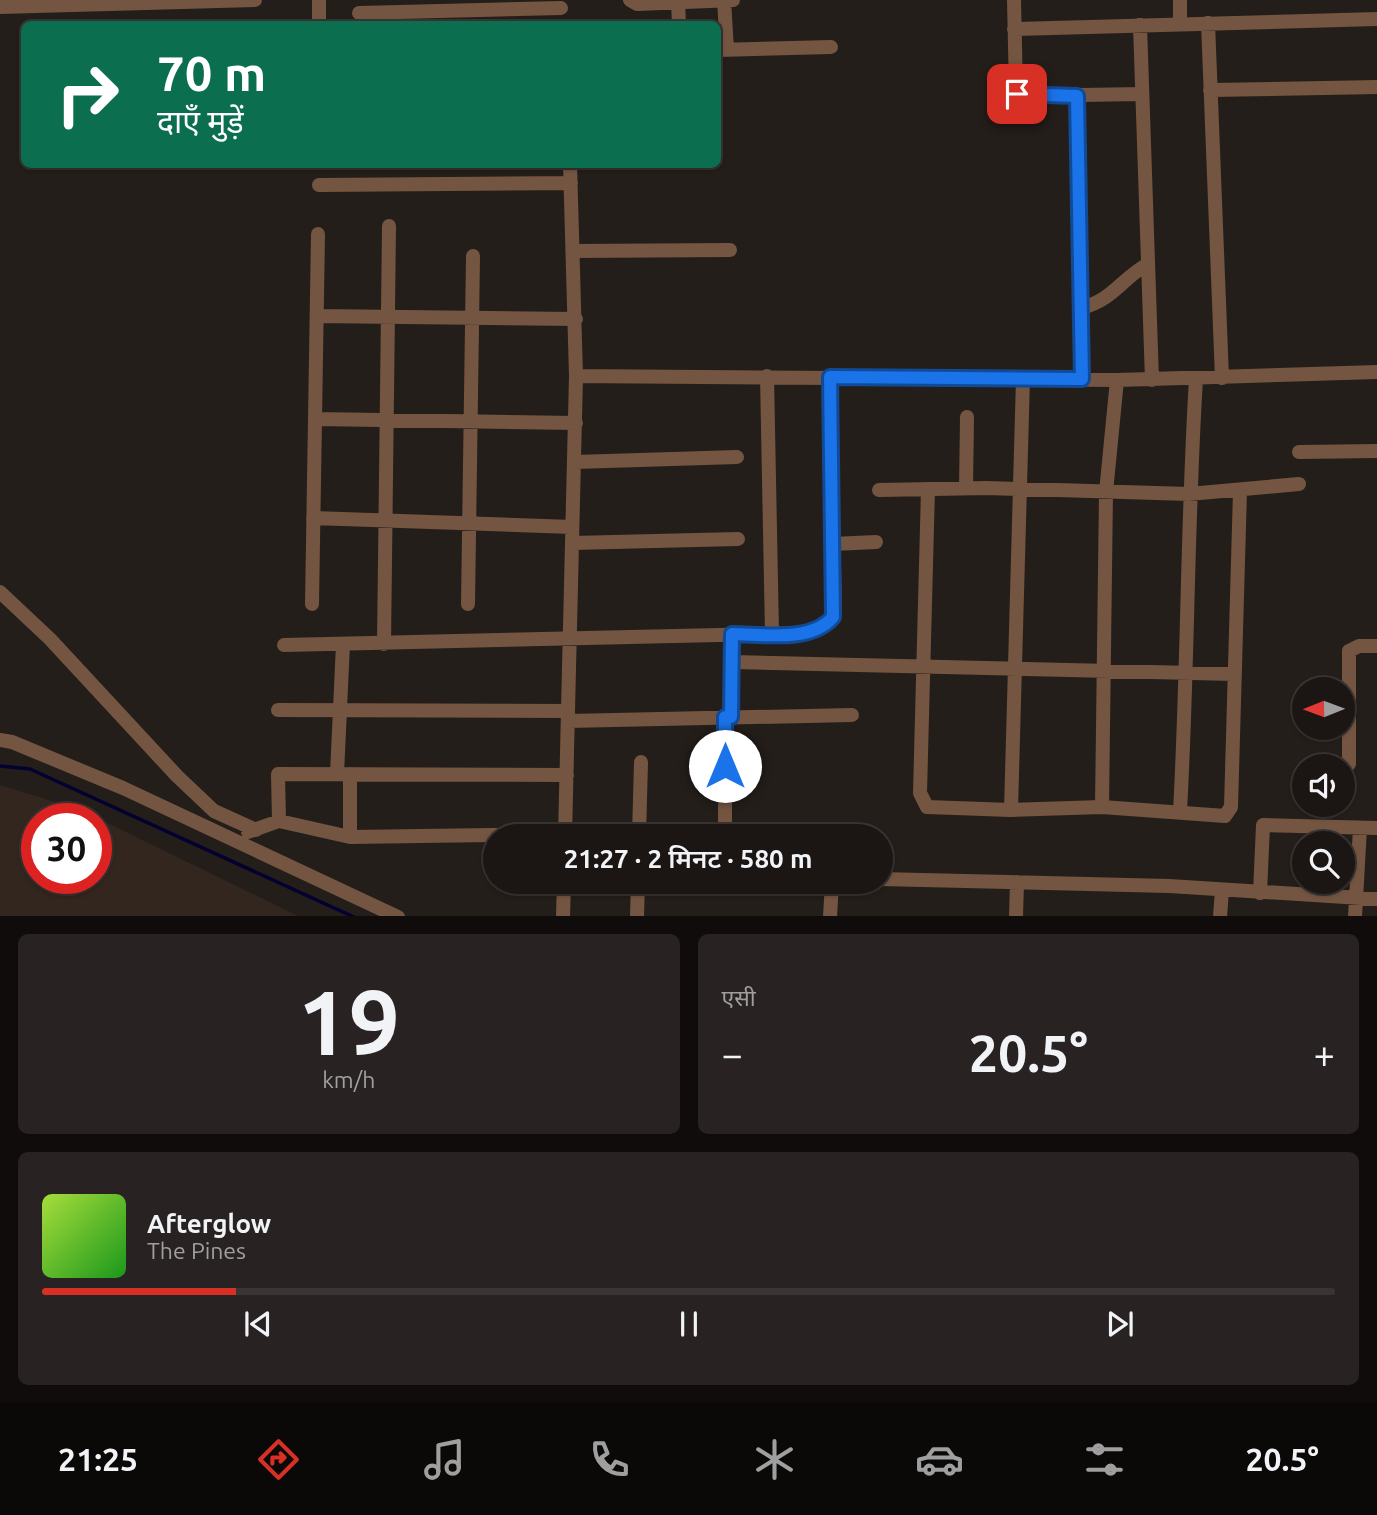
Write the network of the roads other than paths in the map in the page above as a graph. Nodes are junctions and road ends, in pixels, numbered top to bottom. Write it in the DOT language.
graph roads {
  1 [pos="255,0"];
  2 [pos="319,0"];
  3 [pos="630,0"];
  4 [pos="724,0"];
  5 [pos="733,0"];
  6 [pos="1014,0"];
  7 [pos="1180,0"];
  8 [pos="687,1"];
  9 [pos="561,4"];
  10 [pos="0,8"];
  11 [pos="359,13"];
  12 [pos="1377,19"];
  13 [pos="319,21"];
  14 [pos="680,21"];
  15 [pos="1180,22"];
  16 [pos="1208,23"];
  17 [pos="1140,25"];
  18 [pos="1014,29"];
  19 [pos="831,47"];
  20 [pos="722,50"];
  21 [pos="1377,87"];
  22 [pos="1210,90"];
  23 [pos="1142,94"];
  24 [pos="1077,96"];
  25 [pos="570,168"];
  26 [pos="571,183"];
  27 [pos="319,185"];
  28 [pos="389,226"];
  29 [pos="318,234"];
  30 [pos="730,250"];
  31 [pos="574,251"];
  32 [pos="473,256"];
  33 [pos="1148,264"];
  34 [pos="1081,308"];
  35 [pos="317,316"];
  36 [pos="388,317"];
  37 [pos="472,318"];
  38 [pos="576,319"];
  39 [pos="1377,372"];
  40 [pos="576,376"];
  41 [pos="767,376"];
  42 [pos="830,377"];
  43 [pos="1023,378"];
  44 [pos="1222,378"];
  45 [pos="1082,379"];
  46 [pos="1196,379"];
  47 [pos="1116,380"];
  48 [pos="1152,380"];
  49 [pos="967,417"];
  50 [pos="387,418"];
  51 [pos="315,419"];
  52 [pos="471,419"];
  53 [pos="576,423"];
  54 [pos="1377,451"];
  55 [pos="1299,452"];
  56 [pos="737,457"];
  57 [pos="575,462"];
  58 [pos="1298,484"];
  59 [pos="966,488"];
  60 [pos="928,489"];
  61 [pos="879,490"];
  62 [pos="1021,490"];
  63 [pos="1240,491"];
  64 [pos="1106,492"];
  65 [pos="1189,494"];
  66 [pos="313,518"];
  67 [pos="385,522"];
  68 [pos="470,525"];
  69 [pos="572,527"];
  70 [pos="738,540"];
  71 [pos="572,542"];
  72 [pos="876,542"];
  73 [pos="833,544"];
  74 [pos="0,592"];
  75 [pos="312,604"];
  76 [pos="468,604"];
  77 [pos="732,634"];
  78 [pos="772,634"];
  79 [pos="570,639"];
  80 [pos="343,644"];
  81 [pos="384,644"];
  82 [pos="285,645"];
  83 [pos="1377,646"];
  84 [pos="733,662"];
  85 [pos="925,666"];
  86 [pos="1014,666"];
  87 [pos="1105,669"];
  88 [pos="1188,671"];
  89 [pos="1234,674"];
  90 [pos="278,710"];
  91 [pos="340,710"];
  92 [pos="852,715"];
  93 [pos="568,716"];
  94 [pos="728,717"];
  95 [pos="0,740"];
  96 [pos="1349,754"];
  97 [pos="641,762"];
  98 [pos="343,774"];
  99 [pos="567,775"];
  100 [pos="1102,807"];
  101 [pos="1011,810"];
  102 [pos="1180,811"];
  103 [pos="279,821"];
  104 [pos="565,824"];
  105 [pos="639,824"];
  106 [pos="724,824"];
  107 [pos="1360,828"];
  108 [pos="1377,828"];
  109 [pos="256,830"];
  110 [pos="483,836"];
  111 [pos="232,838"];
  112 [pos="350,838"];
  113 [pos="893,879"];
  114 [pos="1017,882"];
  115 [pos="1222,890"];
  116 [pos="1260,893"];
  117 [pos="564,894"];
  118 [pos="638,894"];
  119 [pos="831,894"];
  120 [pos="1355,898"];
  121 [pos="1377,899"];
  122 [pos="398,916"];
  123 [pos="563,916"];
  124 [pos="637,916"];
  125 [pos="830,916"];
  126 [pos="1016,916"];
  127 [pos="1220,916"];
  128 [pos="1355,916"];
  1 -- 10 [label="street"];
  2 -- 13 [label="street"];
  3 -- 8 [label="street"];
  4 -- 5 [label="street"];
  4 -- 8 [label="street"];
  4 -- 20 [label="street"];
  6 -- 18 [label="street"];
  7 -- 15 [label="street"];
  8 -- 14 [label="street"];
  9 -- 11 [label="street"];
  12 -- 16 [label="street"];
  15 -- 16 [label="street"];
  15 -- 17 [label="street"];
  16 -- 22 [label="street"];
  17 -- 18 [label="street"];
  17 -- 23 [label="street"];
  18 -- 24 [label="street"];
  19 -- 20 [label="street"];
  21 -- 22 [label="street"];
  22 -- 44 [label="street"];
  23 -- 24 [label="street"];
  23 -- 33 [label="street"];
  24 -- 34 [label="street"];
  25 -- 26 [label="street"];
  26 -- 27 [label="street"];
  26 -- 31 [label="street"];
  28 -- 36 [label="street"];
  29 -- 35 [label="street"];
  30 -- 31 [label="street"];
  31 -- 38 [label="street"];
  32 -- 37 [label="street"];
  33 -- 34 [label="street"];
  33 -- 48 [label="street"];
  34 -- 45 [label="street"];
  35 -- 36 [label="street"];
  35 -- 51 [label="street"];
  36 -- 37 [label="street"];
  36 -- 50 [label="street"];
  37 -- 38 [label="street"];
  37 -- 52 [label="street"];
  38 -- 40 [label="street"];
  39 -- 44 [label="street"];
  40 -- 41 [label="street"];
  40 -- 53 [label="street"];
  41 -- 42 [label="street"];
  41 -- 78 [label="street"];
  42 -- 43 [label="street"];
  42 -- 73 [label="street"];
  43 -- 45 [label="street"];
  43 -- 62 [label="street"];
  44 -- 46 [label="street"];
  45 -- 47 [label="street"];
  46 -- 48 [label="street"];
  46 -- 65 [label="street"];
  47 -- 48 [label="street"];
  47 -- 64 [label="street"];
  49 -- 59 [label="street"];
  50 -- 51 [label="street"];
  50 -- 52 [label="street"];
  50 -- 67 [label="street"];
  51 -- 66 [label="street"];
  52 -- 53 [label="street"];
  52 -- 68 [label="street"];
  53 -- 57 [label="street"];
  54 -- 55 [label="street"];
  56 -- 57 [label="street"];
  57 -- 69 [label="street"];
  58 -- 63 [label="street"];
  59 -- 60 [label="street"];
  59 -- 62 [label="street"];
  60 -- 61 [label="street"];
  60 -- 85 [label="street"];
  62 -- 64 [label="street"];
  62 -- 86 [label="street"];
  63 -- 65 [label="street"];
  63 -- 89 [label="street"];
  64 -- 65 [label="street"];
  64 -- 87 [label="street"];
  65 -- 88 [label="street"];
  66 -- 67 [label="street"];
  66 -- 75 [label="street"];
  67 -- 68 [label="street"];
  67 -- 81 [label="street"];
  68 -- 69 [label="street"];
  68 -- 76 [label="street"];
  69 -- 71 [label="street"];
  70 -- 71 [label="street"];
  71 -- 79 [label="street"];
  72 -- 73 [label="street"];
  73 -- 78 [label="street"];
  74 -- 109 [label="street"];
  77 -- 78 [label="street"];
  77 -- 79 [label="street"];
  77 -- 84 [label="street"];
  79 -- 81 [label="street"];
  79 -- 93 [label="street"];
  80 -- 81 [label="street"];
  80 -- 82 [label="street"];
  80 -- 91 [label="street"];
  83 -- 96 [label="street"];
  84 -- 85 [label="street"];
  84 -- 94 [label="street"];
  85 -- 86 [label="street"];
  85 -- 101 [label="street"];
  86 -- 87 [label="street"];
  86 -- 101 [label="street"];
  87 -- 88 [label="street"];
  87 -- 100 [label="street"];
  88 -- 89 [label="street"];
  88 -- 102 [label="street"];
  89 -- 102 [label="street"];
  90 -- 91 [label="street"];
  91 -- 93 [label="street"];
  91 -- 98 [label="street"];
  92 -- 94 [label="street"];
  93 -- 94 [label="street"];
  93 -- 99 [label="street"];
  94 -- 106 [label="street"];
  95 -- 111 [label="street"];
  97 -- 105 [label="street"];
  98 -- 99 [label="street"];
  98 -- 103 [label="street"];
  98 -- 112 [label="street"];
  99 -- 104 [label="street"];
  100 -- 101 [label="street"];
  100 -- 102 [label="street"];
  103 -- 109 [label="street"];
  103 -- 112 [label="street"];
  107 -- 108 [label="street"];
  107 -- 116 [label="street"];
  107 -- 120 [label="street"];
  109 -- 111 [label="street"];
  110 -- 112 [label="street"];
  111 -- 122 [label="street"];
  113 -- 114 [label="street"];
  114 -- 115 [label="street"];
  114 -- 126 [label="street"];
  115 -- 116 [label="street"];
  115 -- 127 [label="street"];
  116 -- 120 [label="street"];
  117 -- 123 [label="street"];
  118 -- 124 [label="street"];
  119 -- 125 [label="street"];
  120 -- 121 [label="street"];
  120 -- 128 [label="street"];
}
